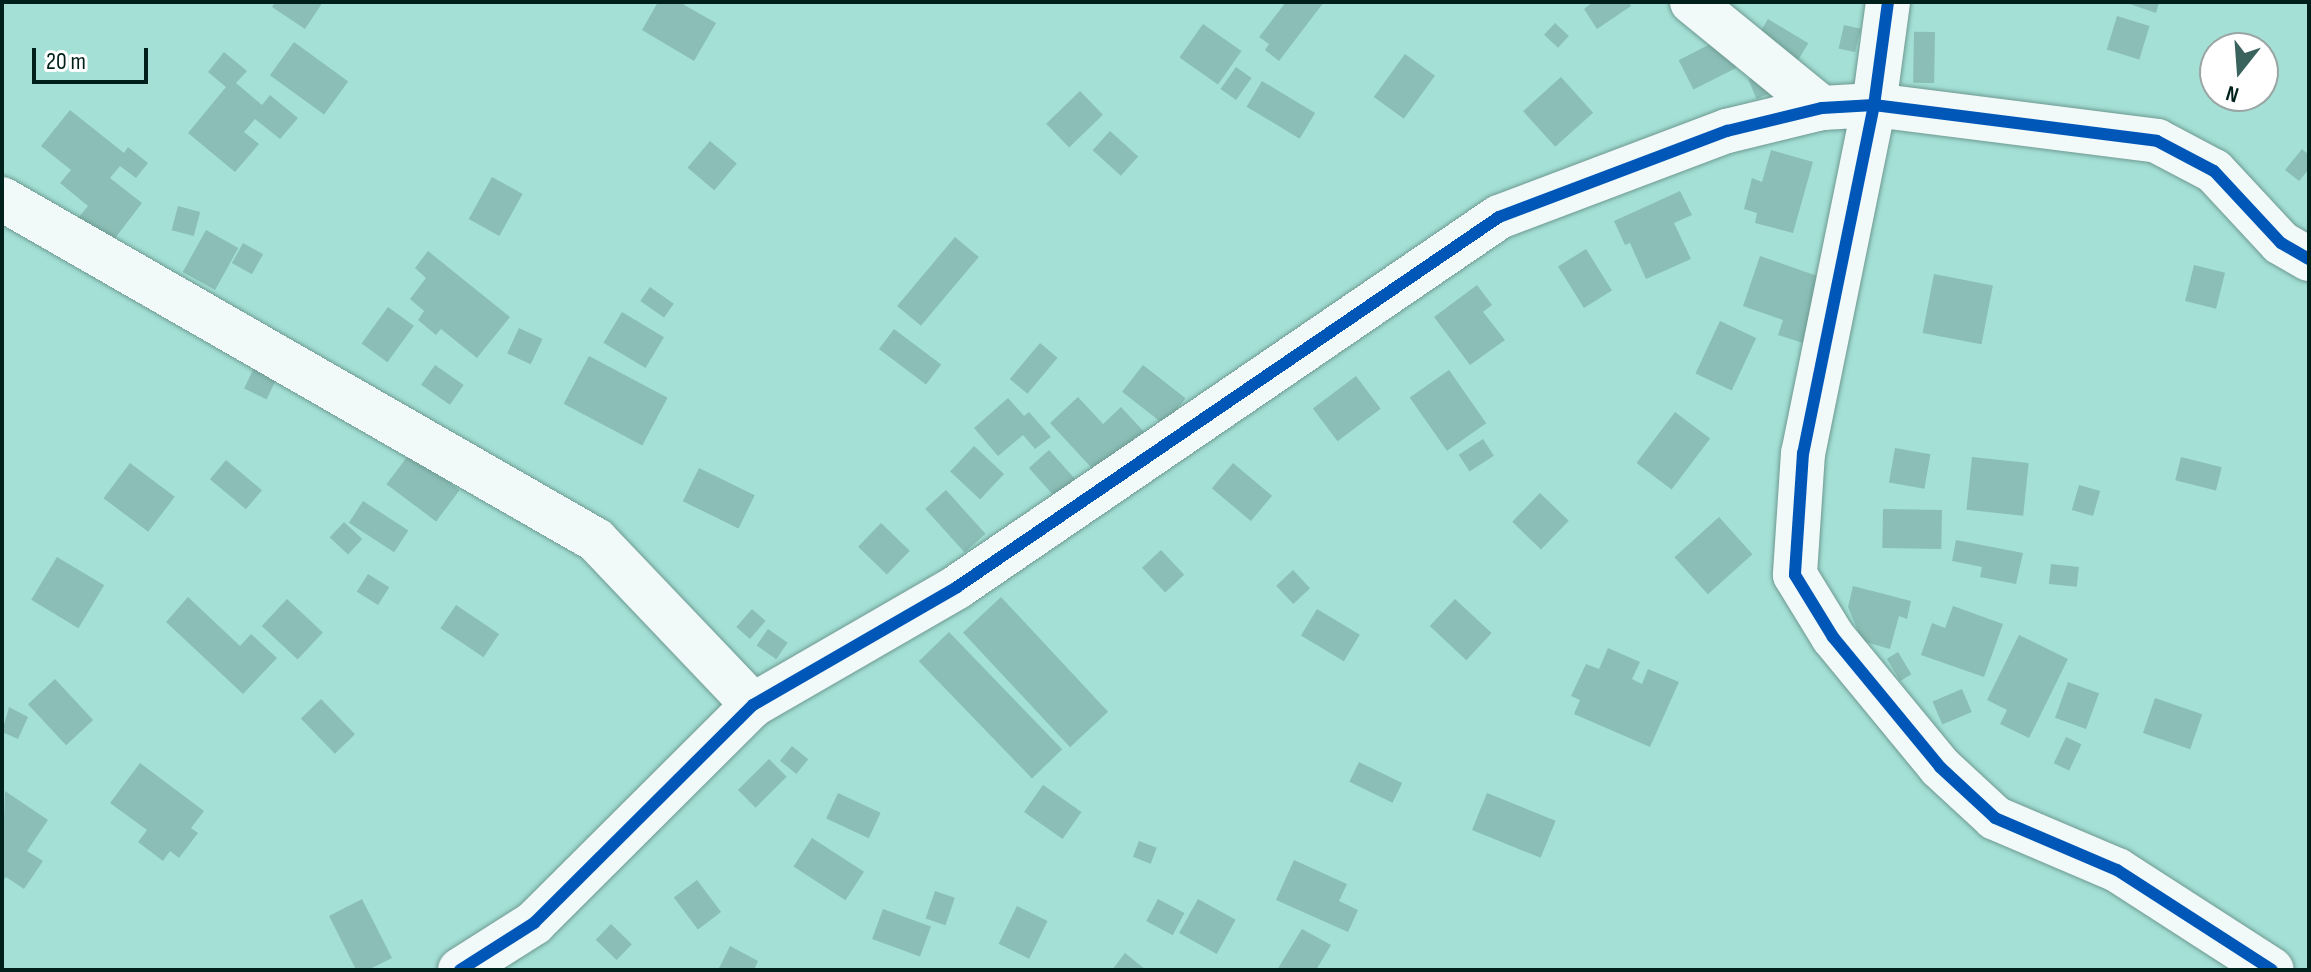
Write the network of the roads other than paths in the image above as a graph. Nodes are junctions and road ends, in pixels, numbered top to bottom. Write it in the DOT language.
graph roads {
  1 [pos="1692,2"];
  2 [pos="1888,2"];
  3 [pos="1874,105"];
  4 [pos="1822,108"];
  5 [pos="2,199"];
  6 [pos="2309,259"];
  7 [pos="753,705"];
  8 [pos="460,970"];
  9 [pos="2272,970"];
  1 -- 4 [label="street"];
  2 -- 3 [label="street"];
  3 -- 4 [label="street"];
  3 -- 6 [label="street"];
  3 -- 9 [label="street"];
  4 -- 7 [label="street"];
  5 -- 7 [label="street"];
  7 -- 8 [label="street"];
}
